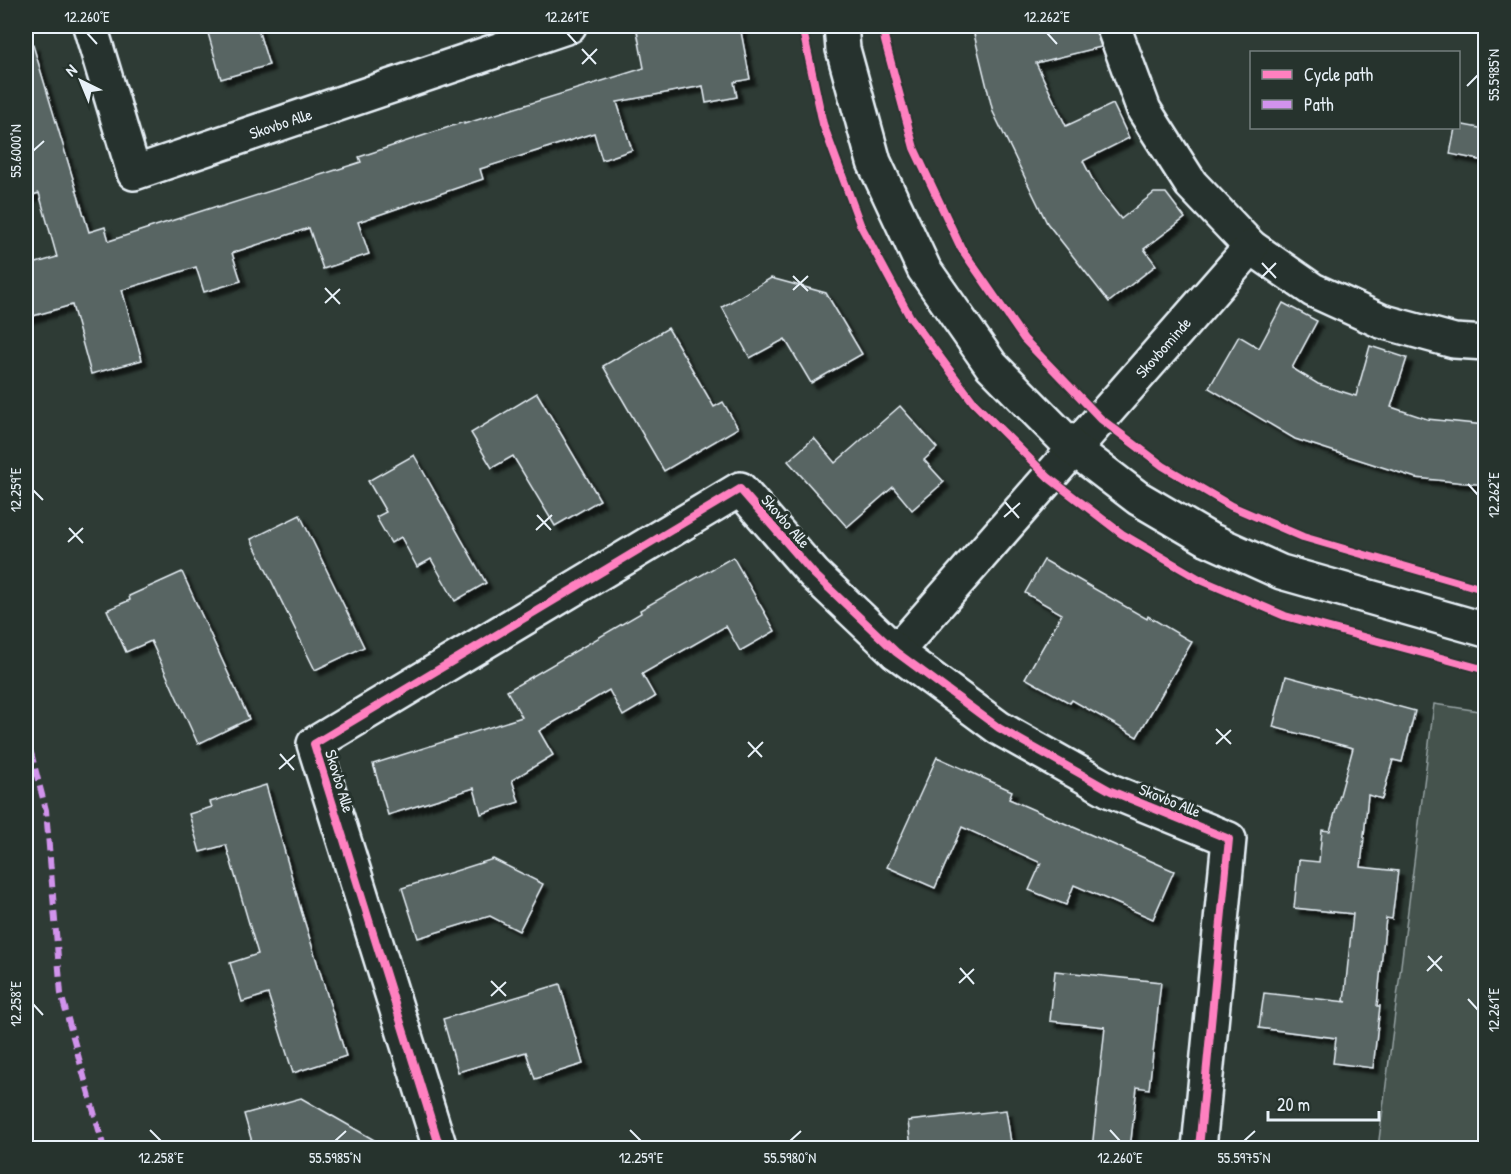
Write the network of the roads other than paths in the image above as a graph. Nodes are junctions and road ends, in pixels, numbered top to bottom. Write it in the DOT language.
graph roads {
  1 [pos="90,26"];
  2 [pos="569,26"];
  3 [pos="841,26"];
  4 [pos="1113,26"];
  5 [pos="1251,247"];
  6 [pos="1485,343"];
  7 [pos="1074,449"];
  8 [pos="1485,630"];
  9 [pos="896,652"];
  10 [pos="440,1149"];
  11 [pos="1199,1149"];
  1 -- 2 [label="street, Skovbo Alle"];
  3 -- 7 [label="street"];
  4 -- 5 [label="street"];
  5 -- 6 [label="street"];
  5 -- 7 [label="street, Skovbominde"];
  7 -- 8 [label="street"];
  7 -- 9 [label="street"];
  9 -- 10 [label="street, Skovbo Alle"];
  9 -- 11 [label="street, Skovbo Alle"];
}
